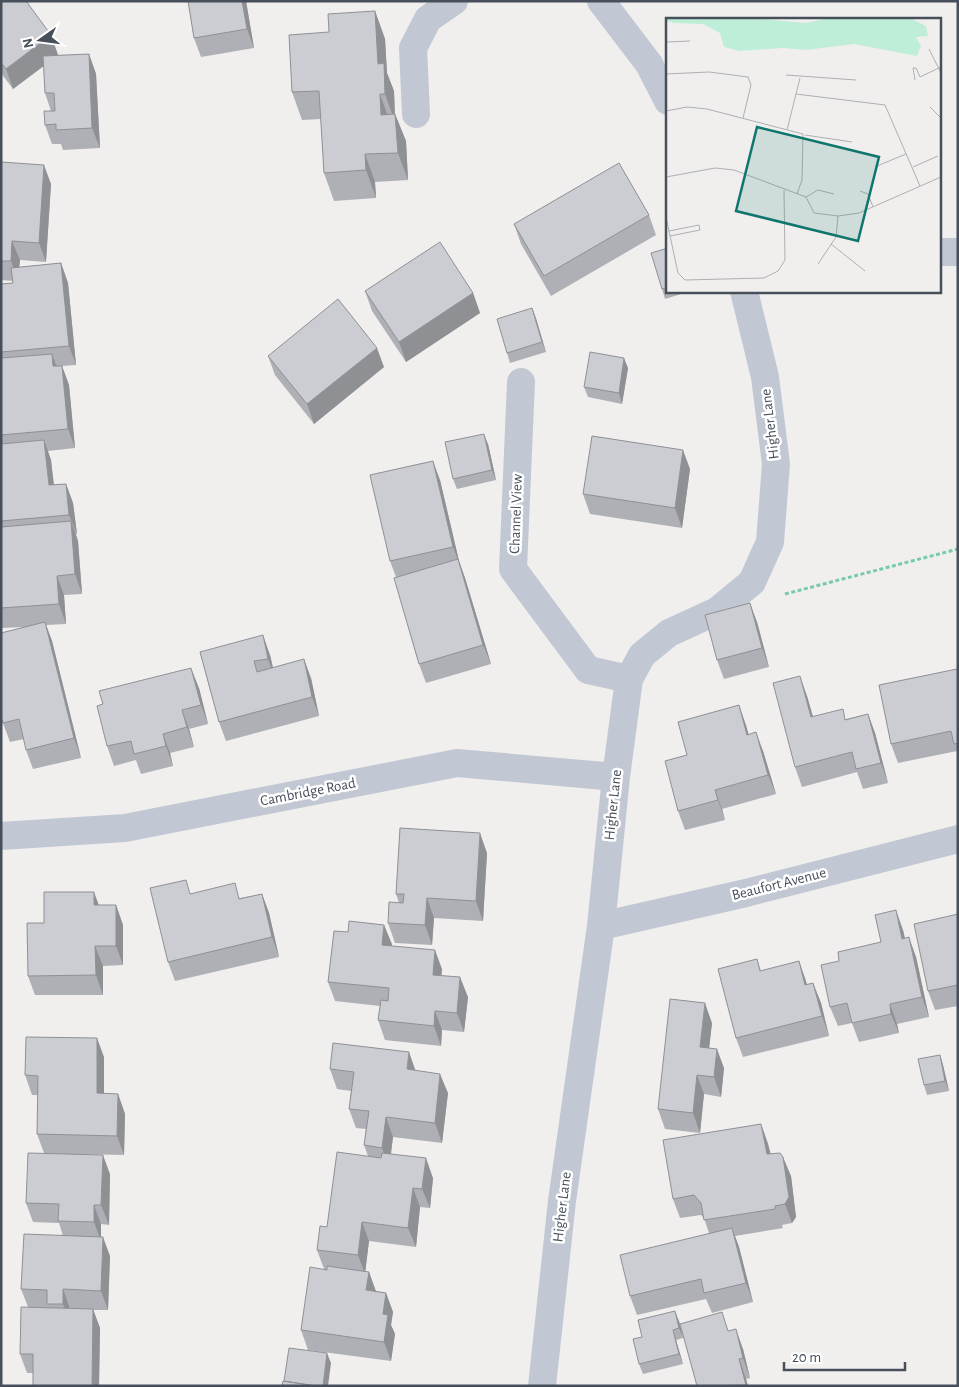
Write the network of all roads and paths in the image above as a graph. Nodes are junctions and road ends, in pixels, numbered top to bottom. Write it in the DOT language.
graph roads {
  1 [pos="454,1"];
  2 [pos="601,1"];
  3 [pos="666,97"];
  4 [pos="416,114"];
  5 [pos="942,252"];
  6 [pos="958,252"];
  7 [pos="744,292"];
  8 [pos="521,382"];
  9 [pos="958,549"];
  10 [pos="784,594"];
  11 [pos="629,679"];
  12 [pos="616,777"];
  13 [pos="1,836"];
  14 [pos="958,839"];
  15 [pos="601,926"];
  16 [pos="542,1386"];
  1 -- 4 [label="street"];
  2 -- 3 [label="street"];
  5 -- 6 [label="street"];
  7 -- 11 [label="street, Higher Lane"];
  8 -- 11 [label="street, Channel View"];
  9 -- 10 [label="path"];
  11 -- 12 [label="street, Higher Lane"];
  12 -- 13 [label="street, Cambridge Road"];
  12 -- 15 [label="street, Higher Lane"];
  14 -- 15 [label="street, Beaufort Avenue"];
  15 -- 16 [label="street, Higher Lane"];
}
